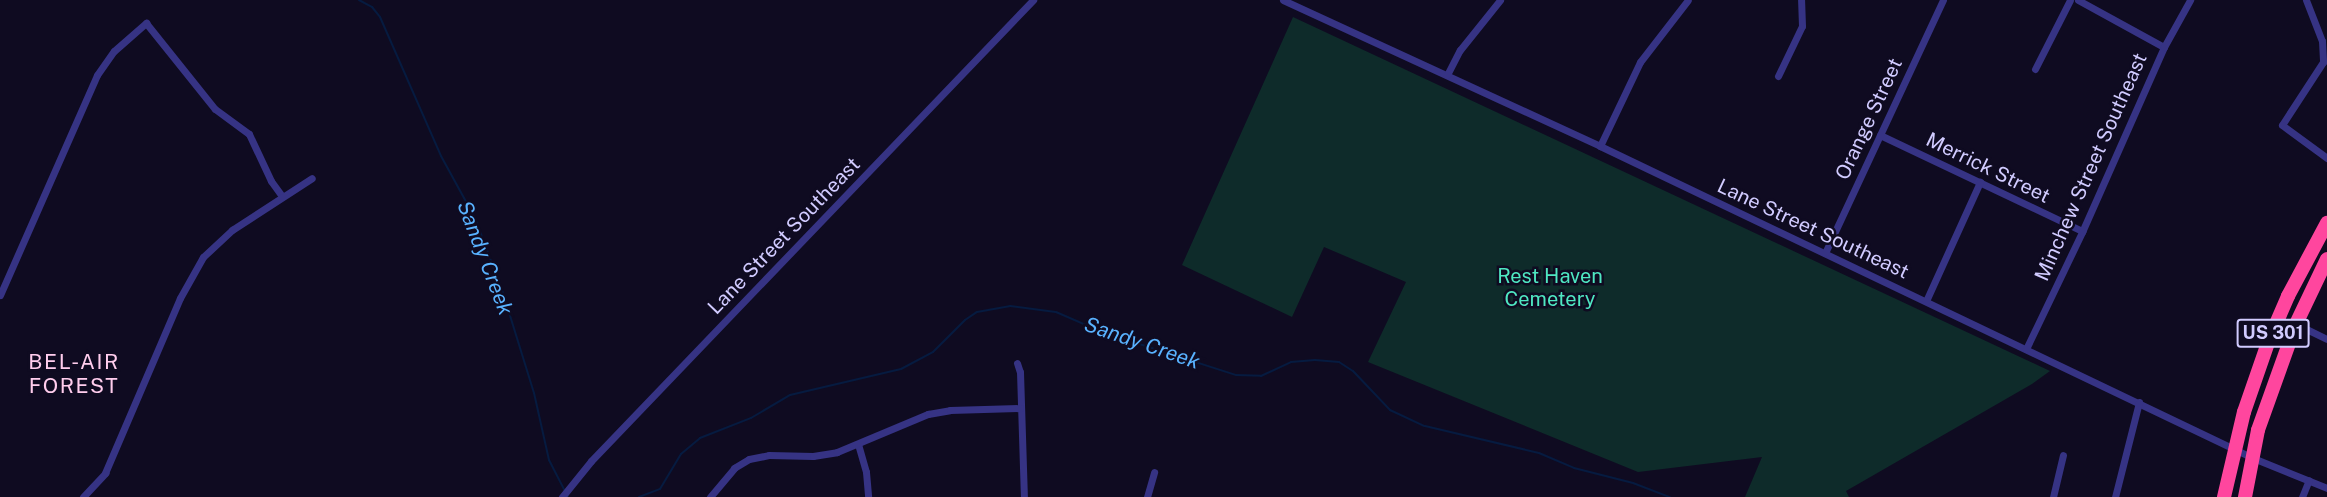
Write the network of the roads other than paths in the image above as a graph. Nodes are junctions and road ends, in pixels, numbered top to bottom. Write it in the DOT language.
graph roads {
  1 [pos="1033,0"];
  2 [pos="1283,0"];
  3 [pos="1500,0"];
  4 [pos="1688,0"];
  5 [pos="1801,0"];
  6 [pos="1943,0"];
  7 [pos="2070,0"];
  8 [pos="2079,0"];
  9 [pos="2190,0"];
  10 [pos="2306,0"];
  11 [pos="2164,47"];
  12 [pos="2035,69"];
  13 [pos="1447,75"];
  14 [pos="1778,76"];
  15 [pos="1881,135"];
  16 [pos="1600,146"];
  17 [pos="2327,158"];
  18 [pos="312,178"];
  19 [pos="1980,182"];
  20 [pos="282,196"];
  21 [pos="2327,223"];
  22 [pos="2082,231"];
  23 [pos="1825,253"];
  24 [pos="2327,259"];
  25 [pos="0,295"];
  26 [pos="1926,301"];
  27 [pos="2296,324"];
  28 [pos="2327,339"];
  29 [pos="2026,349"];
  30 [pos="1017,363"];
  31 [pos="2139,402"];
  32 [pos="1020,408"];
  33 [pos="858,444"];
  34 [pos="2235,449"];
  35 [pos="2063,455"];
  36 [pos="2253,458"];
  37 [pos="1154,472"];
  38 [pos="2309,480"];
  39 [pos="2327,488"];
  40 [pos="83,497"];
  41 [pos="562,497"];
  42 [pos="710,497"];
  43 [pos="868,497"];
  44 [pos="1024,497"];
  45 [pos="1147,497"];
  46 [pos="2053,497"];
  47 [pos="2115,497"];
  48 [pos="2224,497"];
  49 [pos="2245,497"];
  50 [pos="2302,497"];
  1 -- 41 [label="street, Lane Street Southeast"];
  2 -- 13 [label="street, Lane Street Southeast"];
  3 -- 13 [label="street"];
  4 -- 16 [label="street"];
  5 -- 14 [label="street"];
  6 -- 15 [label="street, Orange Street"];
  7 -- 12 [label="street"];
  8 -- 11 [label="street"];
  9 -- 11 [label="street, Minchew Street Southeast"];
  10 -- 17 [label="street"];
  11 -- 22 [label="street, Minchew Street Southeast"];
  13 -- 16 [label="street, Lane Street Southeast"];
  15 -- 19 [label="street, Merrick Street"];
  15 -- 23 [label="street, Orange Street"];
  16 -- 23 [label="street, Lane Street Southeast"];
  18 -- 20 [label="street"];
  19 -- 22 [label="street, Merrick Street"];
  19 -- 26 [label="street"];
  20 -- 25 [label="street"];
  20 -- 40 [label="street"];
  21 -- 34 [label="highway, US 301"];
  22 -- 29 [label="street, Minchew Street Southeast"];
  23 -- 26 [label="street, Lane Street Southeast"];
  24 -- 27 [label="highway, US 301"];
  26 -- 29 [label="street, Lane Street Southeast"];
  27 -- 28 [label="street"];
  27 -- 36 [label="highway, US 301"];
  29 -- 31 [label="street, Lane Street Southeast"];
  30 -- 32 [label="street"];
  31 -- 34 [label="street, Lane Street Southeast"];
  31 -- 47 [label="street"];
  32 -- 33 [label="street"];
  32 -- 44 [label="street"];
  33 -- 42 [label="street"];
  33 -- 43 [label="street"];
  34 -- 36 [label="street, Lane Street Southeast"];
  34 -- 48 [label="highway, US 301"];
  35 -- 46 [label="street"];
  36 -- 38 [label="street, Lane Street Southeast"];
  36 -- 49 [label="highway, US 301"];
  37 -- 45 [label="street"];
  38 -- 39 [label="street, Lane Street Southeast"];
  38 -- 50 [label="street"];
}
